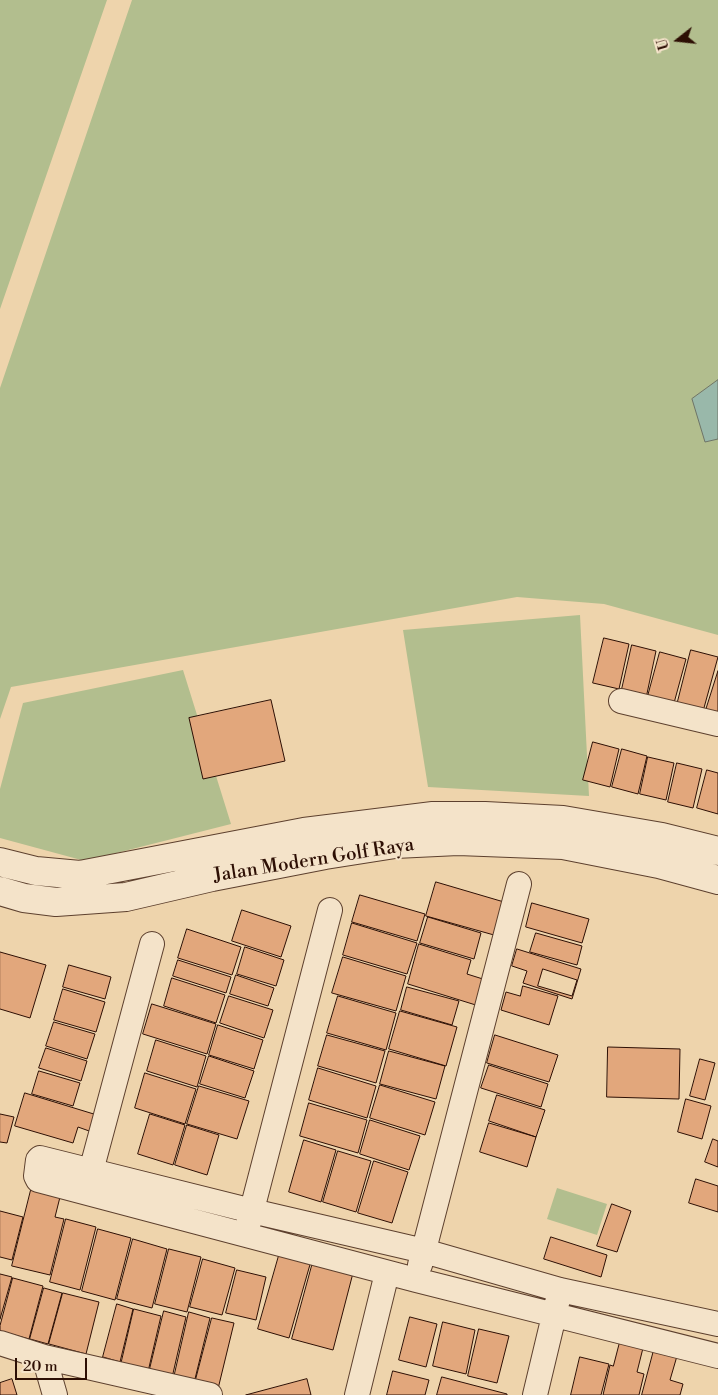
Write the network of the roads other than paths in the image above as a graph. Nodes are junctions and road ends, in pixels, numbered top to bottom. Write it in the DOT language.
graph roads {
  1 [pos="621,701"];
  2 [pos="718,724"];
  3 [pos="718,851"];
  4 [pos="0,862"];
  5 [pos="718,880"];
  6 [pos="519,884"];
  7 [pos="0,891"];
  8 [pos="330,910"];
  9 [pos="152,944"];
  10 [pos="91,1171"];
  11 [pos="252,1212"];
  12 [pos="246,1235"];
  13 [pos="424,1251"];
  14 [pos="387,1273"];
  15 [pos="416,1280"];
  16 [pos="560,1290"];
  17 [pos="554,1315"];
  18 [pos="718,1324"];
  19 [pos="0,1343"];
  20 [pos="44,1356"];
  21 [pos="718,1356"];
  22 [pos="55,1395"];
  23 [pos="210,1395"];
  24 [pos="357,1395"];
  25 [pos="535,1395"];
  1 -- 2 [label="street"];
  3 -- 4 [label="street, Jalan Modern Golf Raya"];
  5 -- 7 [label="street, Jalan Modern Golf Raya"];
  6 -- 13 [label="street"];
  8 -- 11 [label="street"];
  9 -- 10 [label="street"];
  10 -- 11 [label="street"];
  10 -- 12 [label="street"];
  11 -- 12 [label="street"];
  11 -- 13 [label="street"];
  12 -- 14 [label="street"];
  13 -- 15 [label="street"];
  13 -- 16 [label="street"];
  14 -- 15 [label="street"];
  14 -- 24 [label="street"];
  15 -- 17 [label="street"];
  16 -- 17 [label="street"];
  16 -- 18 [label="street"];
  17 -- 21 [label="street"];
  17 -- 25 [label="street"];
  19 -- 20 [label="street"];
  20 -- 22 [label="street"];
  20 -- 23 [label="street"];
}
